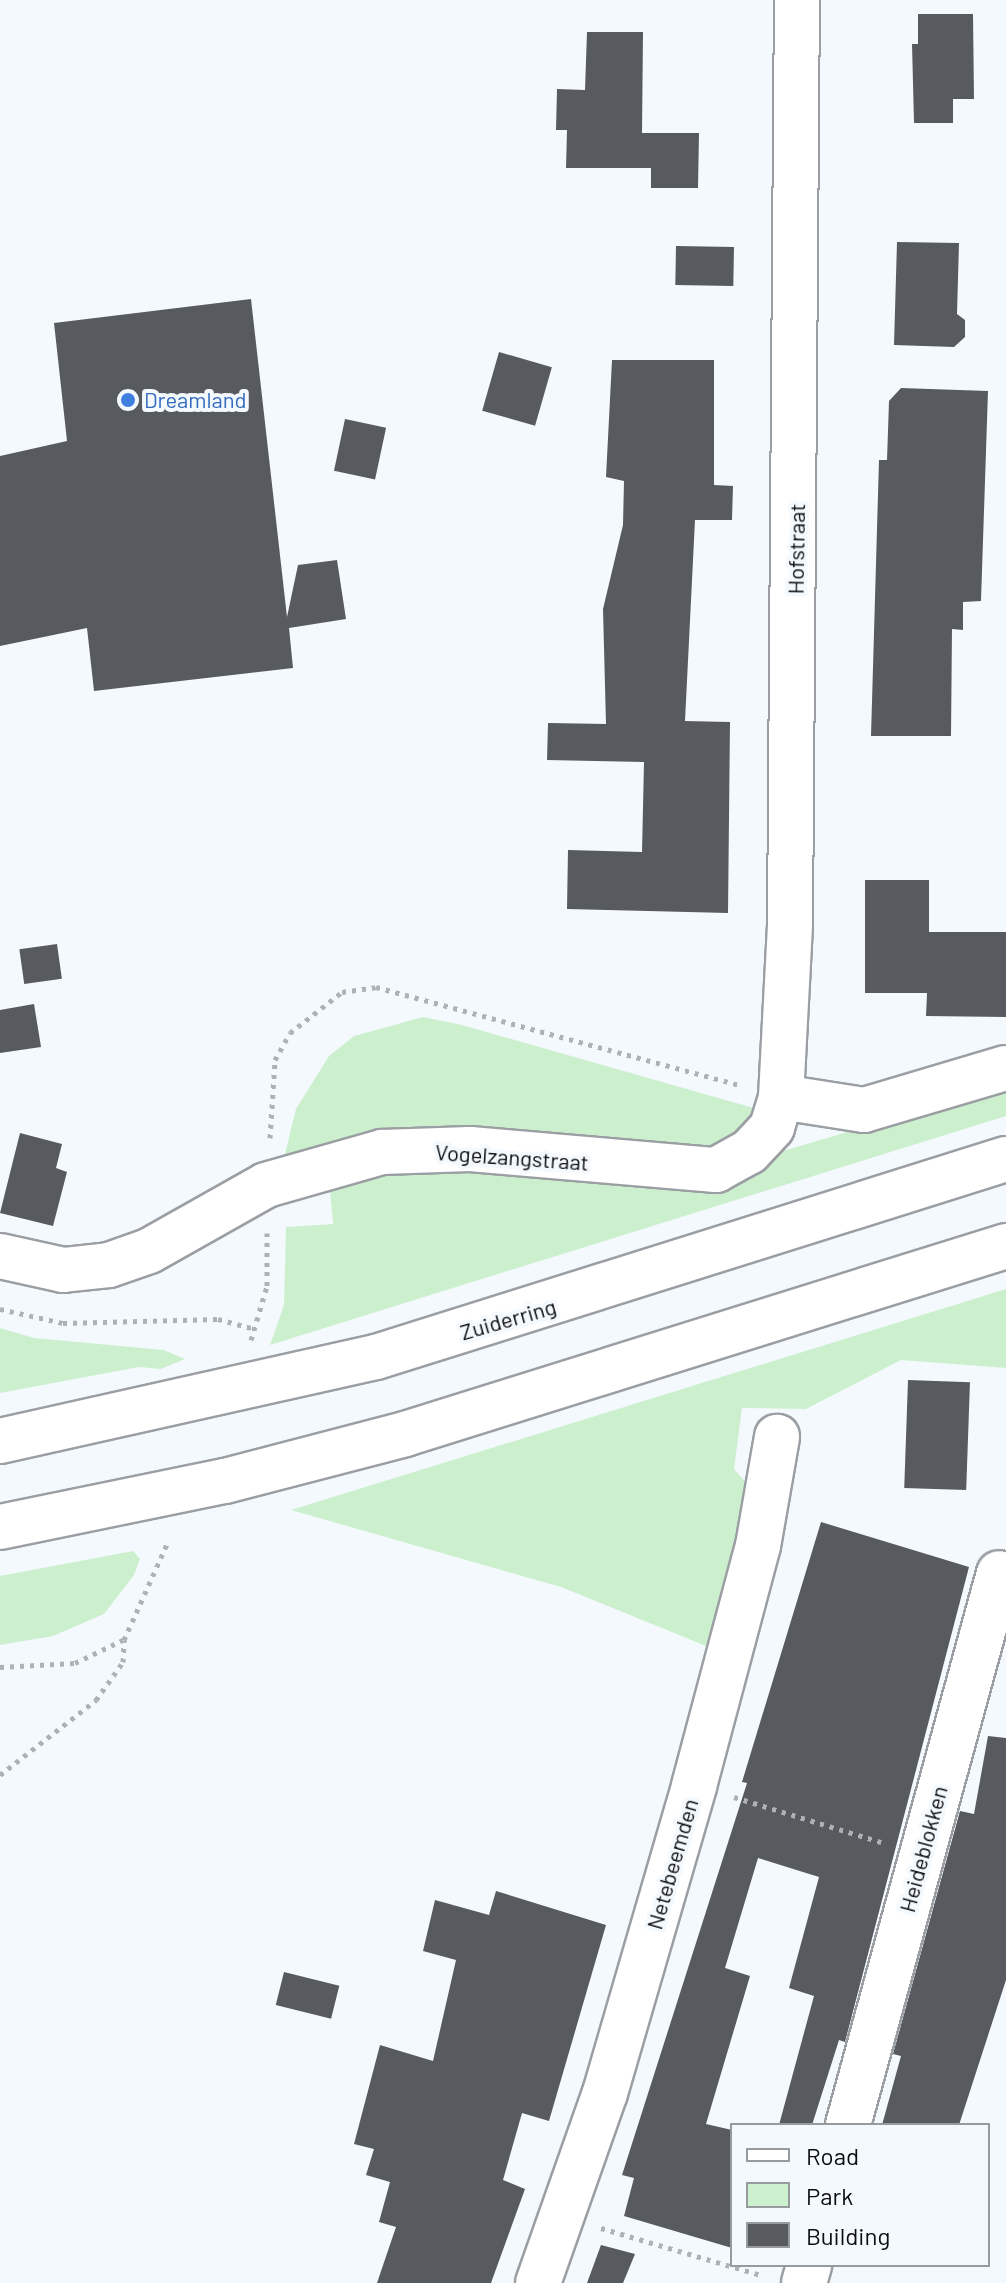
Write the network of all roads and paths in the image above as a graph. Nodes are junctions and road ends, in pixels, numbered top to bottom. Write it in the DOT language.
graph roads {
  1 [pos="797,0"];
  2 [pos="1006,1068"];
  3 [pos="781,1097"];
  4 [pos="270,1155"];
  5 [pos="1006,1159"];
  6 [pos="267,1227"];
  7 [pos="1006,1246"];
  8 [pos="0,1256"];
  9 [pos="0,1309"];
  10 [pos="255,1329"];
  11 [pos="251,1341"];
  12 [pos="777,1437"];
  13 [pos="0,1441"];
  14 [pos="0,1527"];
  15 [pos="167,1544"];
  16 [pos="999,1573"];
  17 [pos="124,1640"];
  18 [pos="0,1667"];
  19 [pos="0,1775"];
  20 [pos="694,1786"];
  21 [pos="922,1855"];
  22 [pos="849,2123"];
  23 [pos="562,2216"];
  24 [pos="730,2259"];
  25 [pos="760,2267"];
  26 [pos="795,2276"];
  27 [pos="538,2283"];
  1 -- 3 [label="main road, Hofstraat"];
  2 -- 3 [label="main road"];
  3 -- 4 [label="path"];
  3 -- 8 [label="main road, Vogelzangstraat"];
  5 -- 13 [label="main road, Zuiderring"];
  6 -- 10 [label="path"];
  7 -- 14 [label="main road"];
  9 -- 10 [label="path"];
  10 -- 11 [label="path"];
  12 -- 20 [label="main road, Netebeemden"];
  15 -- 17 [label="path"];
  16 -- 21 [label="main road, Heideblokken"];
  17 -- 18 [label="path"];
  17 -- 19 [label="path"];
  20 -- 21 [label="path"];
  20 -- 23 [label="main road, Netebeemden"];
  21 -- 22 [label="main road, Heideblokken"];
  23 -- 24 [label="path"];
  23 -- 27 [label="main road, Netebeemden"];
  25 -- 26 [label="path"];
}
